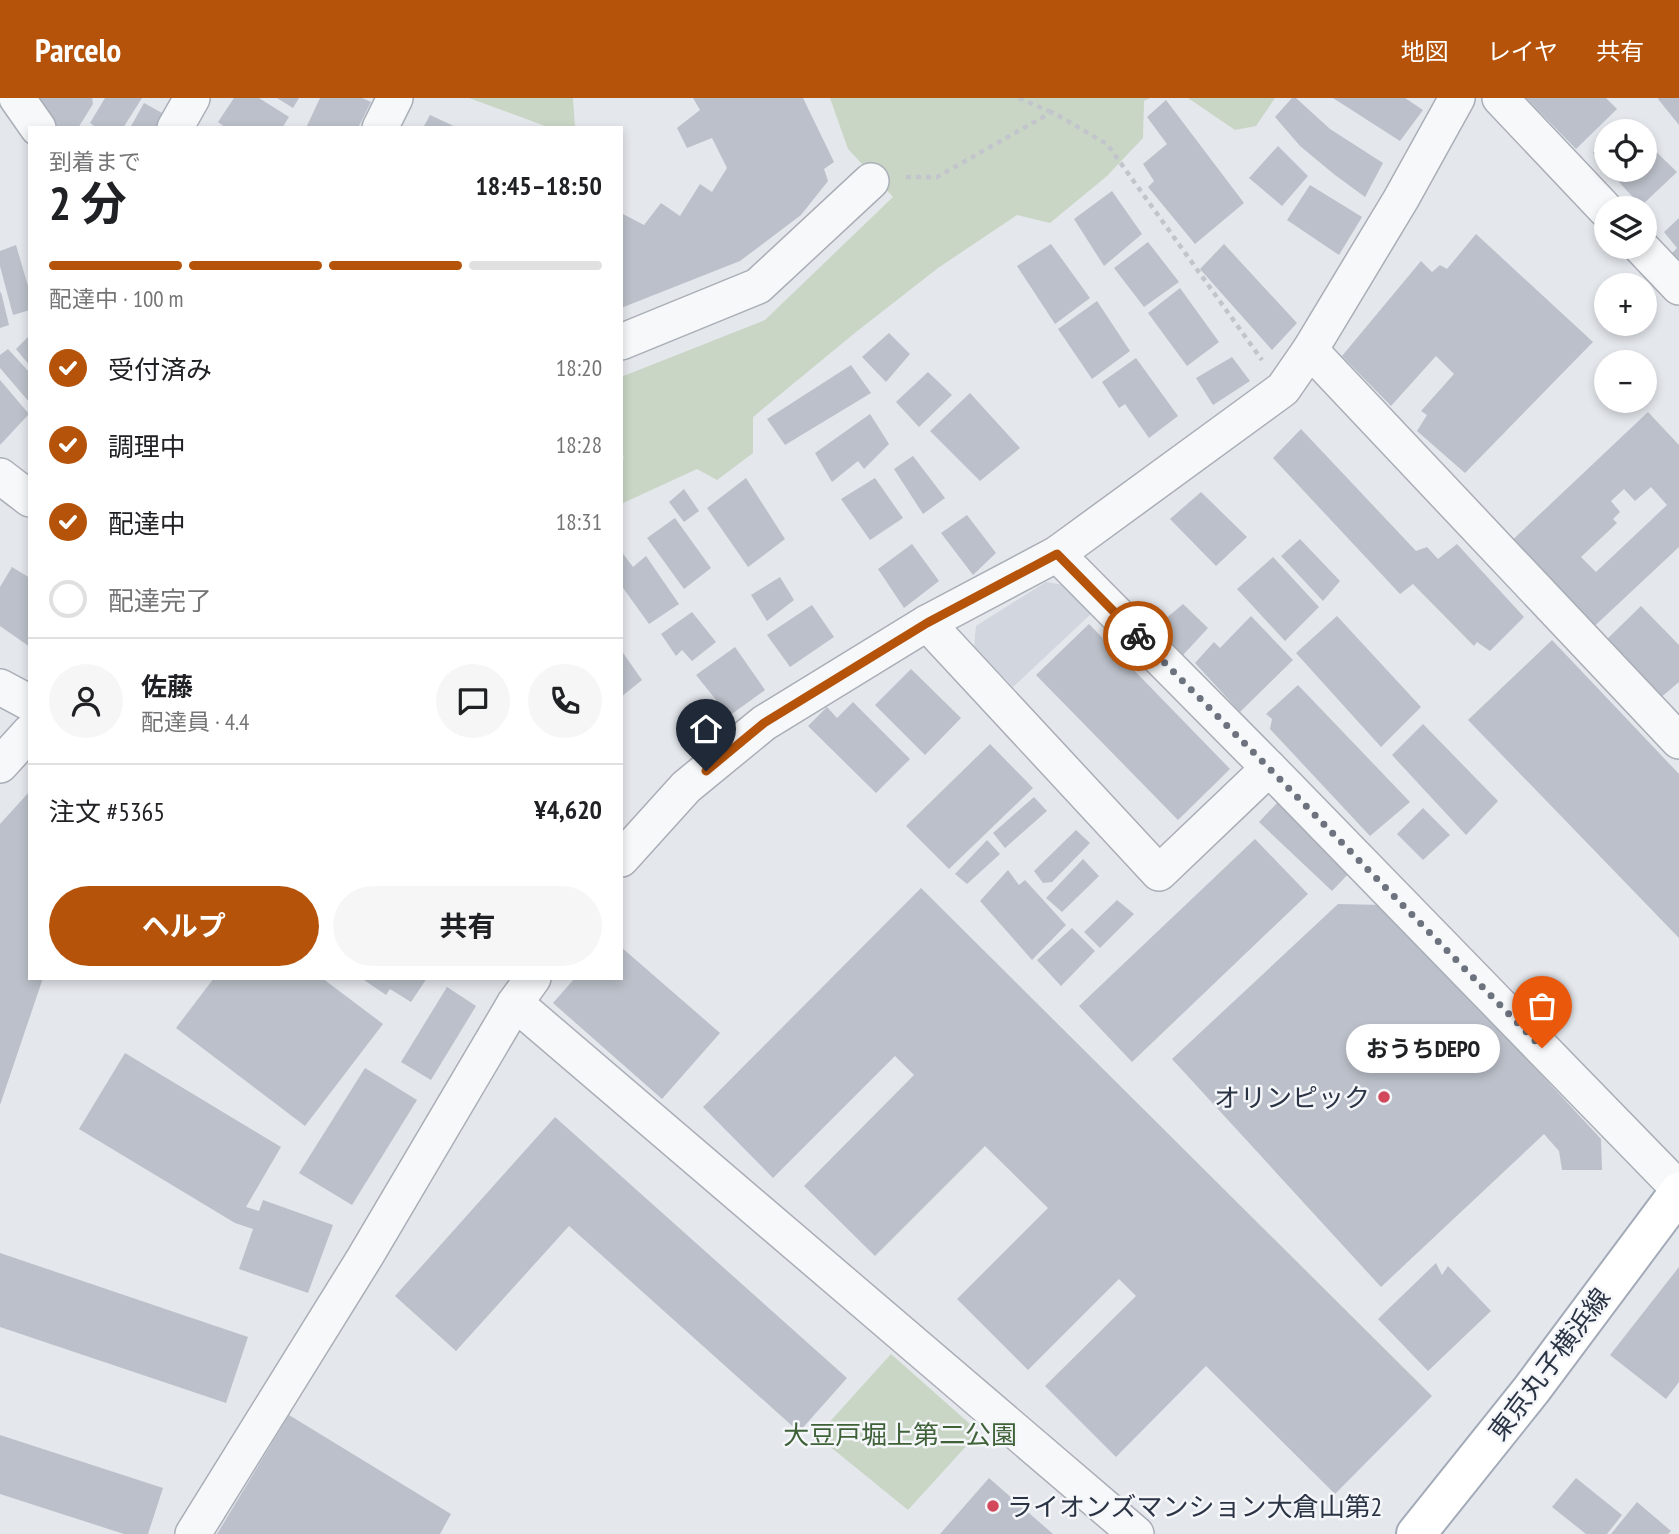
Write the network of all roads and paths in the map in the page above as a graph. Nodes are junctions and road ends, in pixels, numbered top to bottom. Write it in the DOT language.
graph roads {
  1 [pos="17,98"];
  2 [pos="192,98"];
  3 [pos="396,98"];
  4 [pos="1018,98"];
  5 [pos="1457,98"];
  6 [pos="1500,98"];
  7 [pos="1052,112"];
  8 [pos="37,126"];
  9 [pos="176,126"];
  10 [pos="381,126"];
  11 [pos="883,179"];
  12 [pos="1594,198"];
  13 [pos="1652,259"];
  14 [pos="1679,287"];
  15 [pos="623,341"];
  16 [pos="1310,350"];
  17 [pos="1283,389"];
  18 [pos="0,475"];
  19 [pos="28,497"];
  20 [pos="1057,554"];
  21 [pos="927,623"];
  22 [pos="0,687"];
  23 [pos="28,703"];
  24 [pos="28,734"];
  25 [pos="1679,741"];
  26 [pos="0,765"];
  27 [pos="1269,768"];
  28 [pos="623,857"];
  29 [pos="524,991"];
  30 [pos="1679,1191"];
  31 [pos="193,1534"];
  32 [pos="1136,1534"];
  33 [pos="1416,1534"];
  1 -- 8 [label="street"];
  2 -- 9 [label="street"];
  3 -- 10 [label="street"];
  4 -- 7 [label="path"];
  5 -- 16 [label="street"];
  6 -- 12 [label="street"];
  7 -- 11 [label="path"];
  7 -- 17 [label="path"];
  11 -- 15 [label="street"];
  13 -- 14 [label="street"];
  16 -- 17 [label="street"];
  16 -- 25 [label="street"];
  17 -- 20 [label="street"];
  18 -- 19 [label="street"];
  20 -- 21 [label="street"];
  20 -- 27 [label="street"];
  21 -- 27 [label="street"];
  21 -- 28 [label="street"];
  22 -- 23 [label="street"];
  24 -- 26 [label="street"];
  27 -- 30 [label="street"];
  29 -- 31 [label="street"];
  29 -- 32 [label="street"];
  30 -- 33 [label="main road, 東京丸子横浜線"];
}
